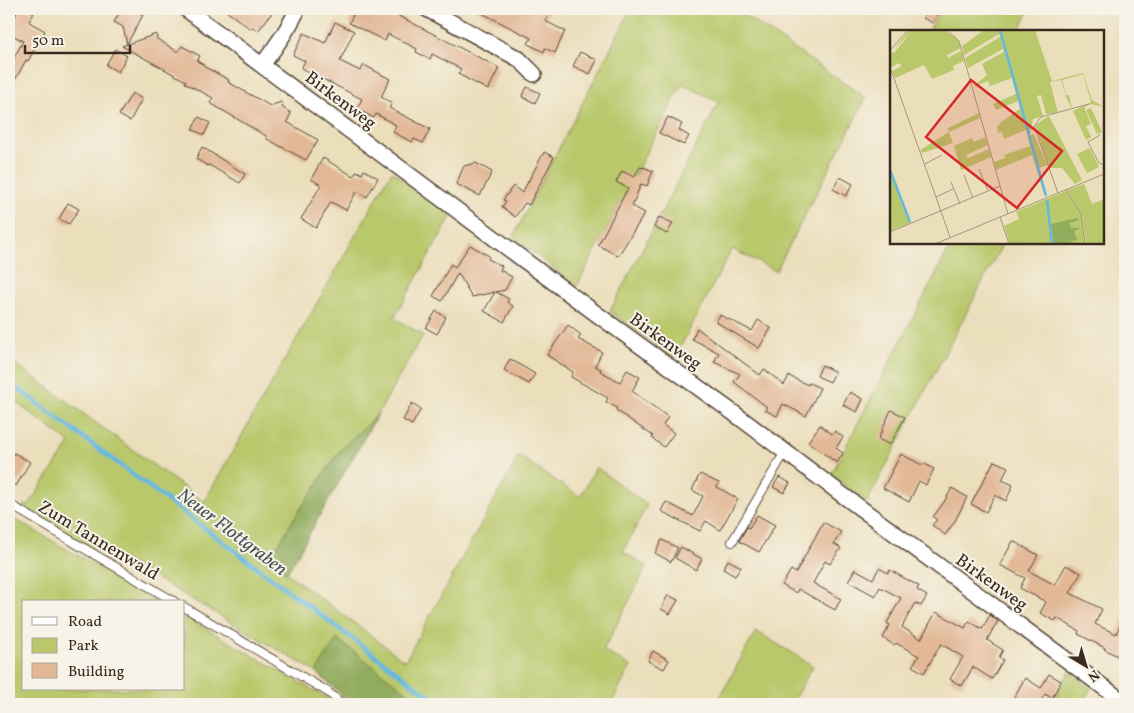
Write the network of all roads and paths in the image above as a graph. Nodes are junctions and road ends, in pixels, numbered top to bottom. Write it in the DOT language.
graph roads {
  1 [pos="186,9"];
  2 [pos="298,9"];
  3 [pos="427,9"];
  4 [pos="262,65"];
  5 [pos="534,74"];
  6 [pos="785,452"];
  7 [pos="9,504"];
  8 [pos="732,542"];
  9 [pos="172,600"];
  10 [pos="185,608"];
  11 [pos="1125,703"];
  12 [pos="342,704"];
  1 -- 4 [label="street, Birkenweg"];
  2 -- 4 [label="street"];
  3 -- 5 [label="street"];
  4 -- 6 [label="street, Birkenweg"];
  6 -- 8 [label="lane"];
  6 -- 11 [label="street, Birkenweg"];
  7 -- 9 [label="lane, Zum Tannenwald"];
  10 -- 12 [label="lane"];
}
